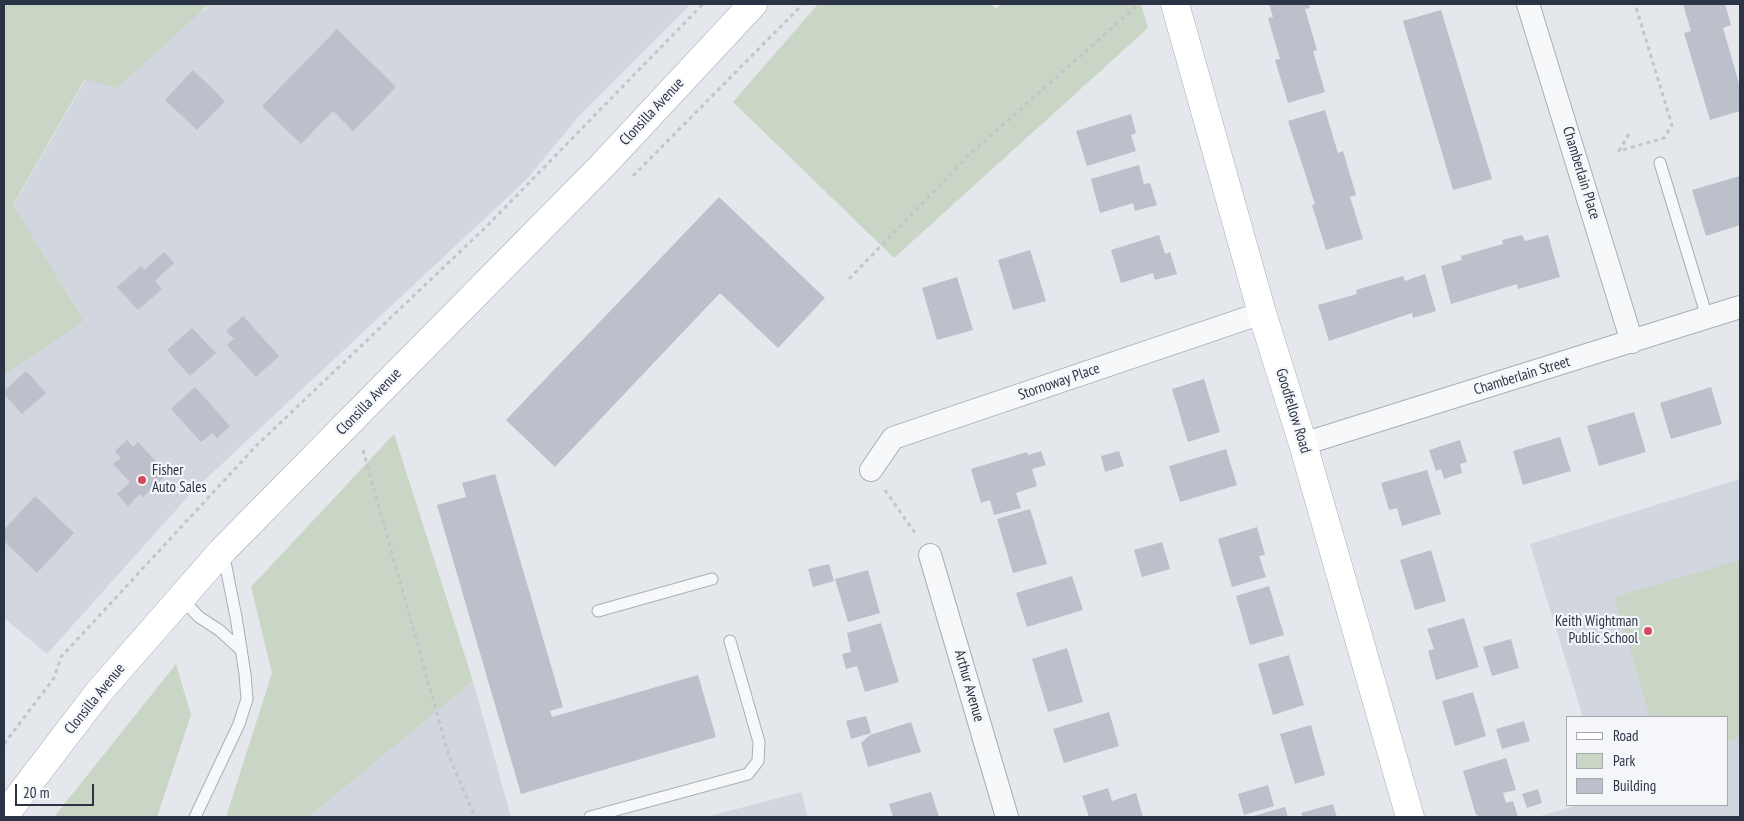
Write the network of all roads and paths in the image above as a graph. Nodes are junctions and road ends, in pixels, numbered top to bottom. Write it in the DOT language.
graph roads {
  1 [pos="703,4"];
  2 [pos="753,4"];
  3 [pos="803,4"];
  4 [pos="1139,4"];
  5 [pos="1175,4"];
  6 [pos="1528,4"];
  7 [pos="1635,4"];
  8 [pos="1629,134"];
  9 [pos="1660,162"];
  10 [pos="628,181"];
  11 [pos="849,279"];
  12 [pos="1740,306"];
  13 [pos="1262,313"];
  14 [pos="1707,317"];
  15 [pos="1632,342"];
  16 [pos="370,443"];
  17 [pos="1303,444"];
  18 [pos="363,450"];
  19 [pos="356,457"];
  20 [pos="871,470"];
  21 [pos="223,550"];
  22 [pos="930,555"];
  23 [pos="712,579"];
  24 [pos="180,597"];
  25 [pos="598,611"];
  26 [pos="730,641"];
  27 [pos="240,649"];
  28 [pos="4,744"];
  29 [pos="4,816"];
  30 [pos="195,817"];
  31 [pos="475,817"];
  32 [pos="590,817"];
  33 [pos="1007,817"];
  34 [pos="1410,817"];
  1 -- 28 [label="path"];
  2 -- 21 [label="main road, Clonsilla Avenue"];
  3 -- 10 [label="path"];
  4 -- 11 [label="path"];
  5 -- 13 [label="main road, Goodfellow Road"];
  6 -- 15 [label="street, Chamberlain Place"];
  7 -- 8 [label="path"];
  9 -- 14 [label="lane"];
  12 -- 14 [label="street, Chamberlain Street"];
  13 -- 17 [label="main road, Goodfellow Road"];
  13 -- 20 [label="street, Stornoway Place"];
  14 -- 15 [label="street, Chamberlain Street"];
  15 -- 17 [label="street, Chamberlain Street"];
  16 -- 18 [label="path"];
  17 -- 34 [label="main road, Goodfellow Road"];
  18 -- 19 [label="path"];
  18 -- 31 [label="path"];
  20 -- 22 [label="path"];
  21 -- 24 [label="main road, Clonsilla Avenue"];
  21 -- 27 [label="lane"];
  22 -- 33 [label="street, Arthur Avenue"];
  23 -- 25 [label="lane"];
  24 -- 27 [label="lane"];
  24 -- 29 [label="main road, Clonsilla Avenue"];
  26 -- 32 [label="lane"];
  27 -- 30 [label="lane"];
}
